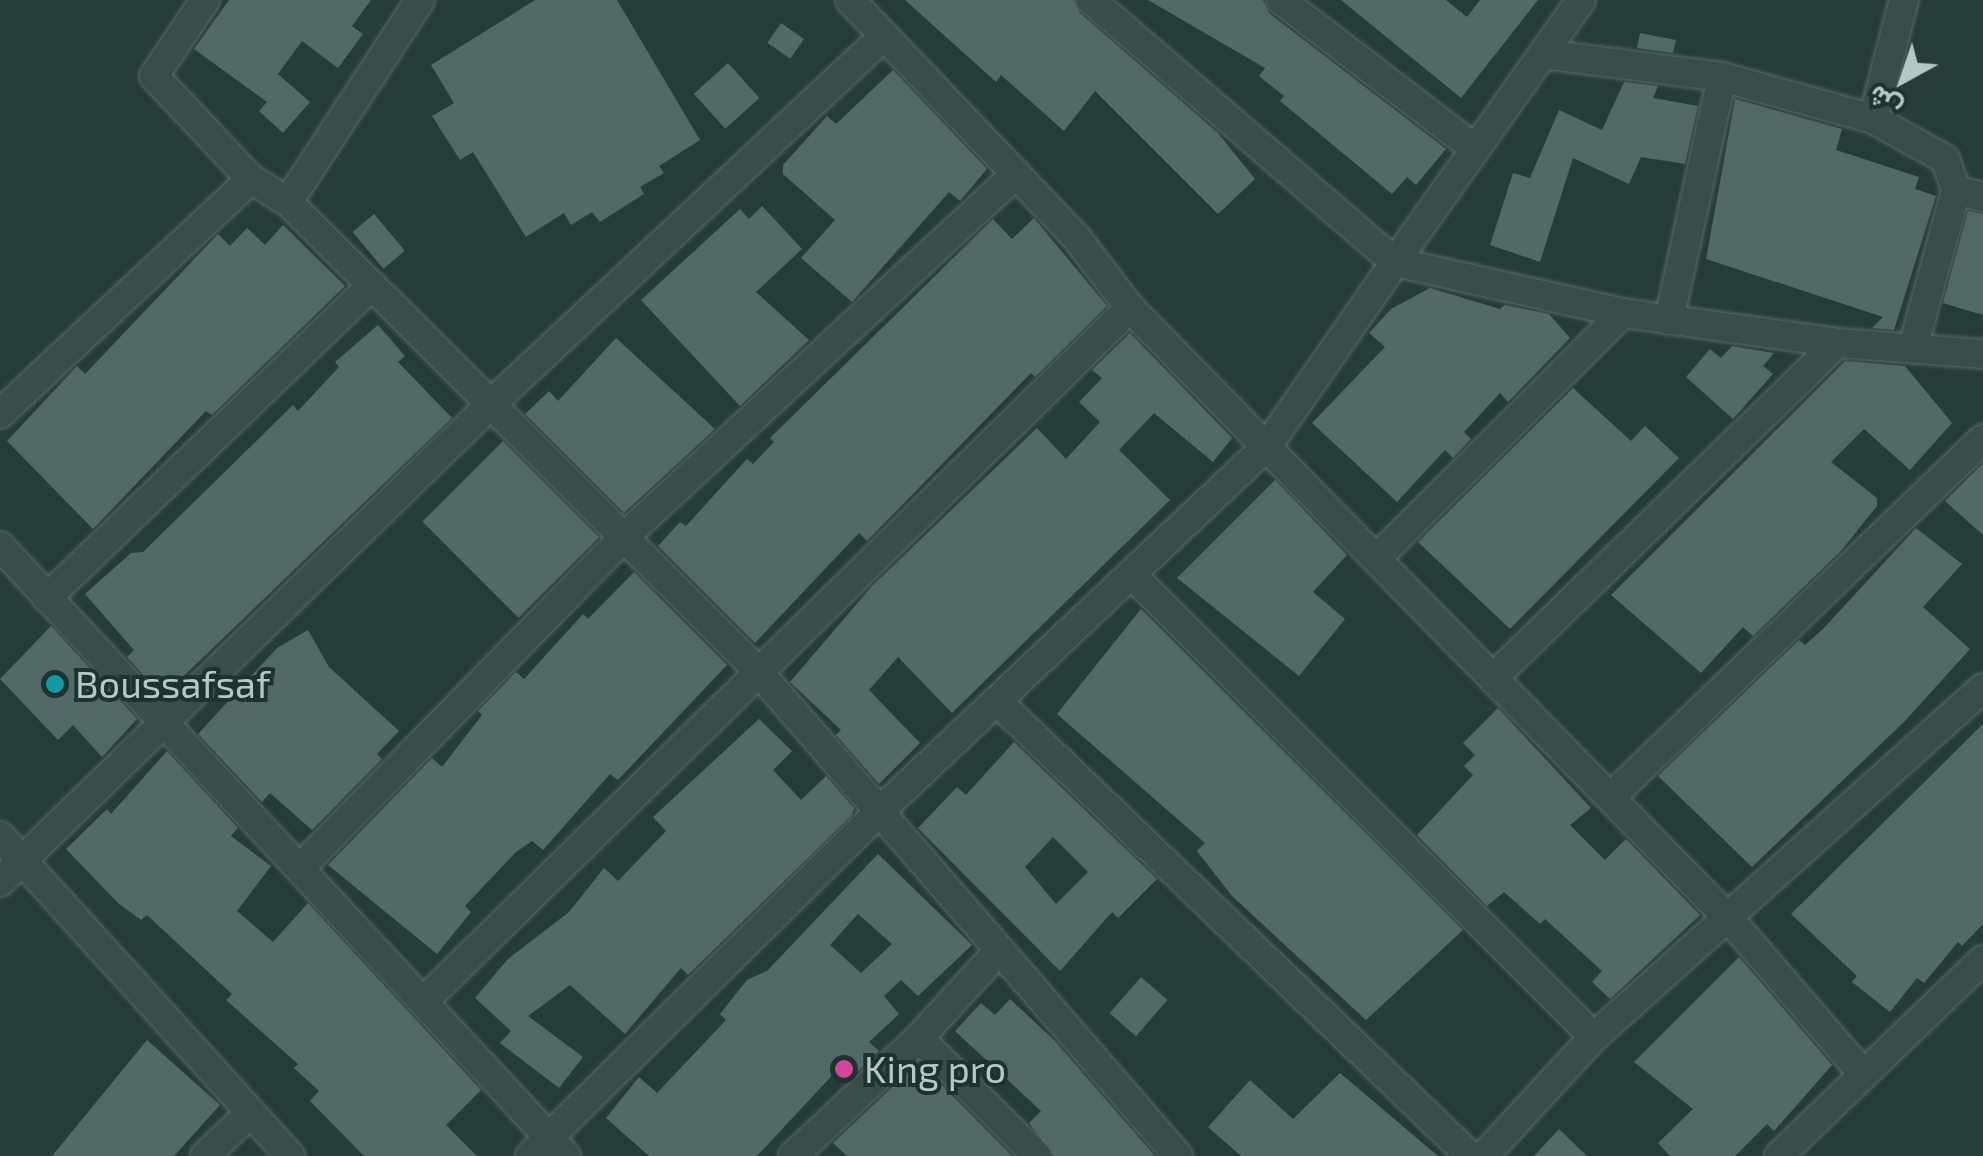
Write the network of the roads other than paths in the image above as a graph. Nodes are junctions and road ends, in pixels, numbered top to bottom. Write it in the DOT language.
graph roads {
  1 [pos="205,0"];
  2 [pos="420,0"];
  3 [pos="850,0"];
  4 [pos="1091,0"];
  5 [pos="1281,0"];
  6 [pos="1582,0"];
  7 [pos="1904,0"];
  8 [pos="884,36"];
  9 [pos="1543,54"];
  10 [pos="1722,77"];
  11 [pos="1874,118"];
  12 [pos="1475,149"];
  13 [pos="1016,174"];
  14 [pos="252,179"];
  15 [pos="1969,194"];
  16 [pos="288,202"];
  17 [pos="1395,262"];
  18 [pos="372,284"];
  19 [pos="1130,308"];
  20 [pos="1623,313"];
  21 [pos="1669,320"];
  22 [pos="1838,343"];
  23 [pos="1914,344"];
  24 [pos="1983,354"];
  25 [pos="489,406"];
  26 [pos="0,414"];
  27 [pos="1983,439"];
  28 [pos="1268,445"];
  29 [pos="623,538"];
  30 [pos="0,546"];
  31 [pos="1377,558"];
  32 [pos="1133,576"];
  33 [pos="47,598"];
  34 [pos="756,669"];
  35 [pos="1494,677"];
  36 [pos="1983,688"];
  37 [pos="997,701"];
  38 [pos="165,726"];
  39 [pos="1612,796"];
  40 [pos="880,811"];
  41 [pos="0,836"];
  42 [pos="22,862"];
  43 [pos="300,867"];
  44 [pos="0,882"];
  45 [pos="1731,920"];
  46 [pos="997,952"];
  47 [pos="1983,960"];
  48 [pos="423,1002"];
  49 [pos="1594,1037"];
  50 [pos="919,1038"];
  51 [pos="1864,1074"];
  52 [pos="248,1115"];
  53 [pos="548,1150"];
  54 [pos="805,1152"];
  55 [pos="205,1156"];
  56 [pos="290,1156"];
  57 [pos="1038,1156"];
  58 [pos="1178,1156"];
  59 [pos="1470,1156"];
  60 [pos="1484,1156"];
  61 [pos="1779,1156"];
  1 -- 14 [label="street"];
  2 -- 16 [label="street"];
  3 -- 8 [label="street"];
  4 -- 17 [label="street"];
  5 -- 12 [label="street"];
  6 -- 9 [label="street"];
  7 -- 11 [label="street"];
  8 -- 13 [label="street"];
  8 -- 25 [label="street"];
  9 -- 10 [label="street"];
  9 -- 12 [label="street"];
  10 -- 11 [label="street"];
  10 -- 21 [label="street"];
  11 -- 15 [label="street"];
  12 -- 17 [label="street"];
  13 -- 19 [label="street"];
  13 -- 29 [label="street"];
  14 -- 16 [label="street"];
  14 -- 26 [label="street"];
  15 -- 23 [label="street"];
  16 -- 18 [label="street"];
  17 -- 20 [label="street"];
  17 -- 28 [label="street"];
  18 -- 25 [label="street"];
  18 -- 33 [label="street"];
  19 -- 28 [label="street"];
  19 -- 34 [label="street"];
  20 -- 21 [label="street"];
  20 -- 31 [label="street"];
  21 -- 22 [label="street"];
  22 -- 23 [label="street"];
  22 -- 35 [label="street"];
  23 -- 24 [label="street"];
  25 -- 29 [label="street"];
  25 -- 38 [label="street"];
  27 -- 39 [label="street"];
  28 -- 31 [label="street"];
  28 -- 32 [label="street"];
  29 -- 34 [label="street"];
  29 -- 43 [label="street"];
  30 -- 33 [label="street"];
  31 -- 35 [label="street"];
  32 -- 37 [label="street"];
  32 -- 49 [label="street"];
  33 -- 38 [label="street"];
  34 -- 40 [label="street"];
  34 -- 48 [label="street"];
  35 -- 39 [label="street"];
  36 -- 45 [label="street"];
  37 -- 40 [label="street"];
  37 -- 59 [label="street"];
  38 -- 42 [label="street"];
  38 -- 43 [label="street"];
  39 -- 45 [label="street"];
  40 -- 46 [label="street"];
  40 -- 53 [label="street"];
  41 -- 42 [label="street"];
  42 -- 44 [label="street"];
  42 -- 52 [label="street"];
  43 -- 48 [label="street"];
  45 -- 49 [label="street"];
  45 -- 51 [label="street"];
  46 -- 50 [label="street"];
  46 -- 58 [label="street"];
  47 -- 51 [label="street"];
  48 -- 53 [label="street"];
  49 -- 60 [label="street"];
  50 -- 54 [label="street"];
  50 -- 57 [label="street"];
  51 -- 61 [label="street"];
  52 -- 55 [label="street"];
  52 -- 56 [label="street"];
}
